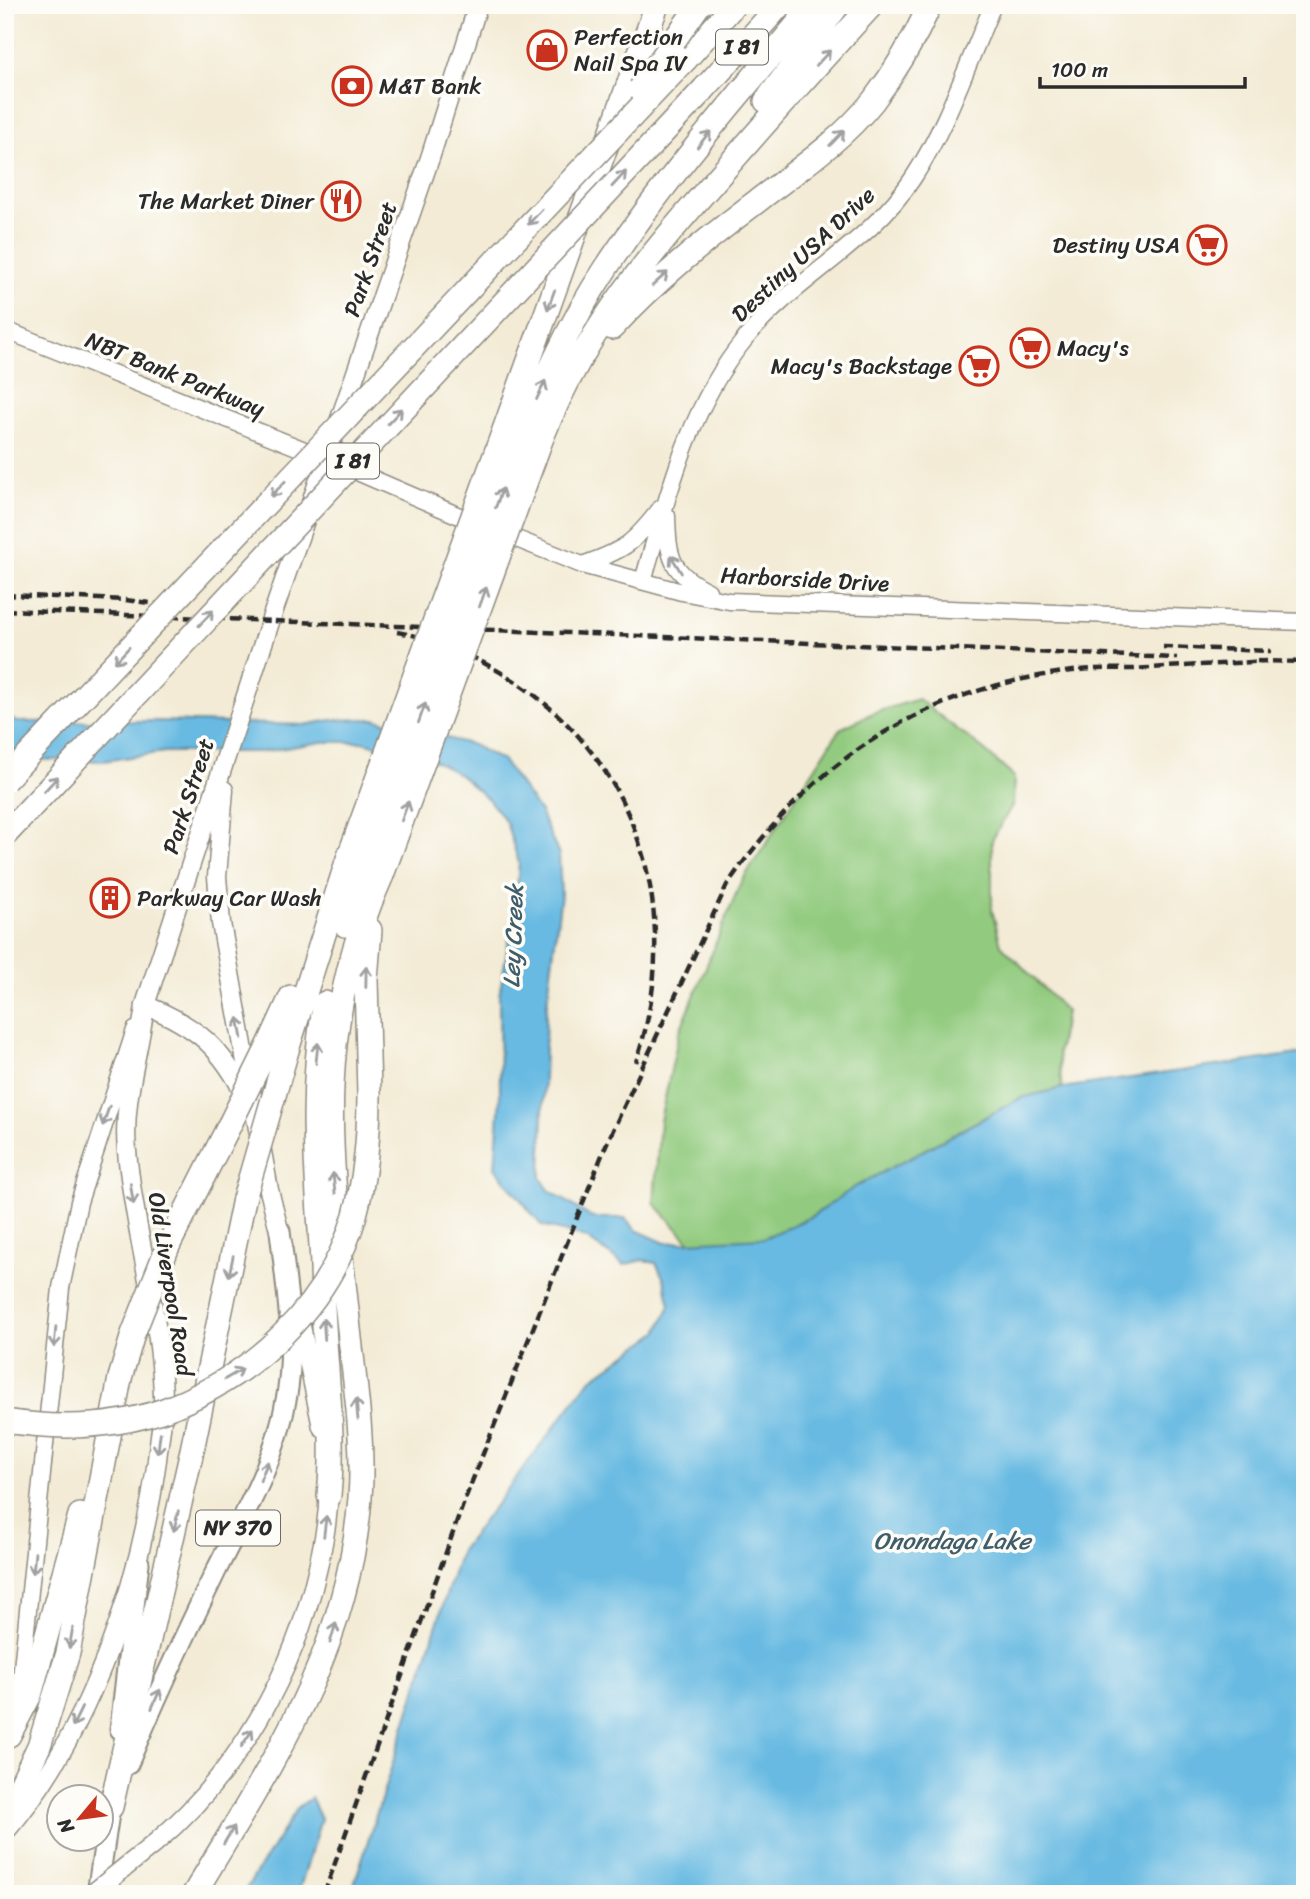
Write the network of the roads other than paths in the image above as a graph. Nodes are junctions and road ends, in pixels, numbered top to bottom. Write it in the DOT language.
graph roads {
  1 [pos="478,5"];
  2 [pos="657,5"];
  3 [pos="699,5"];
  4 [pos="734,5"];
  5 [pos="780,5"];
  6 [pos="813,5"];
  7 [pos="838,5"];
  8 [pos="872,5"];
  9 [pos="930,5"];
  10 [pos="993,5"];
  11 [pos="599,149"];
  12 [pos="681,220"];
  13 [pos="5,330"];
  14 [pos="566,385"];
  15 [pos="516,453"];
  16 [pos="327,459"];
  17 [pos="667,501"];
  18 [pos="583,565"];
  19 [pos="643,581"];
  20 [pos="729,601"];
  21 [pos="1305,622"];
  22 [pos="226,761"];
  23 [pos="5,780"];
  24 [pos="5,835"];
  25 [pos="364,869"];
  26 [pos="145,1005"];
  27 [pos="278,1047"];
  28 [pos="257,1119"];
  29 [pos="279,1231"];
  30 [pos="120,1378"];
  31 [pos="5,1421"];
  32 [pos="329,1495"];
  33 [pos="139,1563"];
  34 [pos="7,1740"];
  35 [pos="114,1784"];
  36 [pos="116,1785"];
  37 [pos="116,1795"];
  38 [pos="5,1818"];
  39 [pos="5,1832"];
  40 [pos="102,1854"];
  41 [pos="94,1894"];
  42 [pos="194,1894"];
  1 -- 16 [label="main road, Park Street / NY 370"];
  2 -- 15 [label="highway, one-way"];
  3 -- 11 [label="highway, bridge"];
  4 -- 11 [label="highway, I 81, bridge"];
  24 -- 5 [label="highway, I 81, one-way, bridge"];
  15 -- 6 [label="highway, one-way"];
  7 -- 12 [label="highway"];
  12 -- 8 [label="highway, one-way"];
  14 -- 9 [label="highway, one-way"];
  10 -- 17 [label="street, Destiny USA Drive"];
  11 -- 23 [label="highway, I 81, one-way, bridge"];
  12 -- 14 [label="highway"];
  13 -- 16 [label="street, NBT Bank Parkway"];
  14 -- 15 [label="highway"];
  25 -- 15 [label="highway, one-way, bridge"];
  15 -- 25 [label="highway, one-way, bridge"];
  16 -- 18 [label="street, Harborside Drive"];
  16 -- 22 [label="main road, Park Street / NY 370"];
  17 -- 18 [label="street"];
  17 -- 19 [label="street, Destiny USA Drive"];
  20 -- 17 [label="street, one-way"];
  18 -- 19 [label="street, Harborside Drive"];
  19 -- 20 [label="street, Harborside Drive"];
  20 -- 21 [label="street, Harborside Drive"];
  22 -- 26 [label="main road, Park Street / NY 370"];
  28 -- 22 [label="main road, NY 370, one-way"];
  25 -- 27 [label="highway"];
  31 -- 25 [label="highway, one-way, bridge"];
  32 -- 25 [label="highway, one-way"];
  42 -- 25 [label="highway, one-way"];
  26 -- 28 [label="main road, NY 370"];
  26 -- 33 [label="main road, Old Liverpool Road / NY 370, one-way"];
  26 -- 34 [label="street, Park Street, one-way"];
  27 -- 30 [label="highway, bridge"];
  27 -- 36 [label="highway, one-way, bridge"];
  28 -- 29 [label="main road, NY 370"];
  29 -- 32 [label="main road"];
  37 -- 29 [label="main road, NY 370, one-way"];
  30 -- 34 [label="highway"];
  30 -- 38 [label="highway, one-way"];
  41 -- 32 [label="main road, one-way, bridge"];
  33 -- 35 [label="main road, NY 370"];
  33 -- 39 [label="main road, Old Liverpool Road, one-way"];
  40 -- 41 [label="main road, NY 370"];
}
